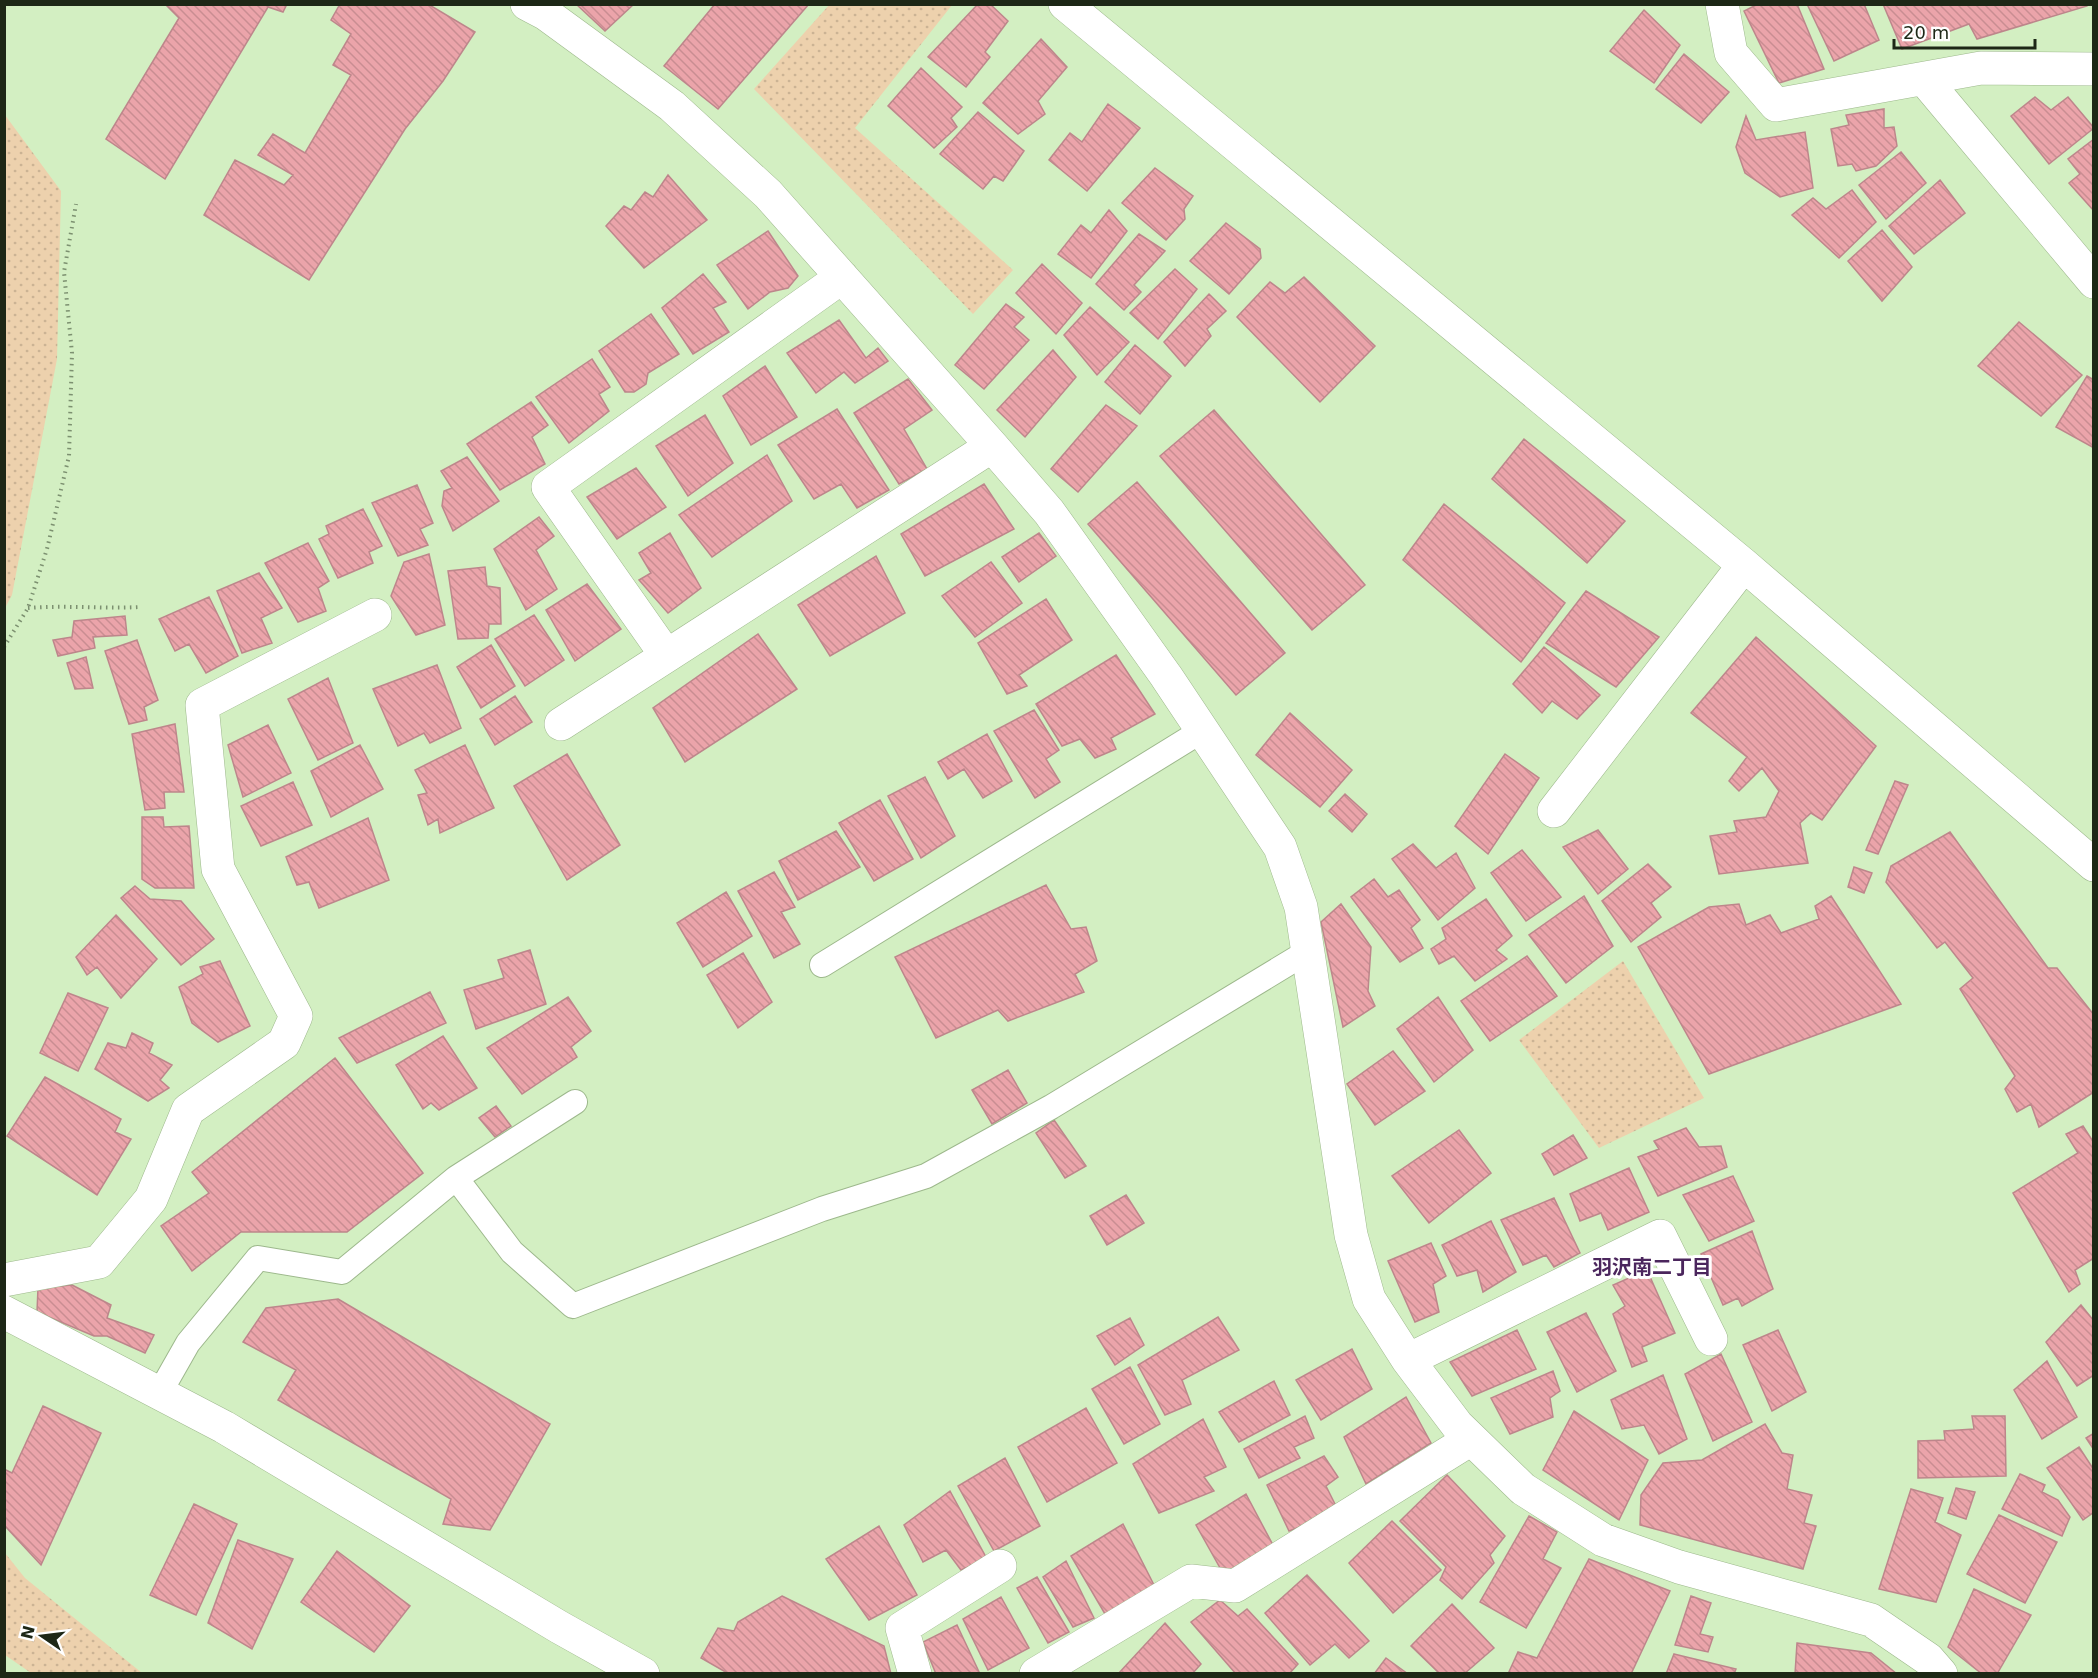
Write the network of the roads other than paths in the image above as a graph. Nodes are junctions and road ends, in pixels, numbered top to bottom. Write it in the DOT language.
graph roads {
  1 [pos="527,4"];
  2 [pos="1065,4"];
  3 [pos="1722,4"];
  4 [pos="2094,69"];
  5 [pos="1924,79"];
  6 [pos="842,277"];
  7 [pos="2094,282"];
  8 [pos="992,446"];
  9 [pos="1744,565"];
  10 [pos="375,615"];
  11 [pos="666,656"];
  12 [pos="561,724"];
  13 [pos="1203,730"];
  14 [pos="1554,811"];
  15 [pos="2094,865"];
  16 [pos="1307,952"];
  17 [pos="822,965"];
  18 [pos="575,1102"];
  19 [pos="456,1178"];
  20 [pos="4,1280"];
  21 [pos="6,1318"];
  22 [pos="1711,1339"];
  23 [pos="1408,1360"];
  24 [pos="159,1394"];
  25 [pos="1472,1439"];
  26 [pos="1000,1566"];
  27 [pos="1043,1672"];
  28 [pos="643,1674"];
  29 [pos="915,1674"];
  30 [pos="1941,1674"];
  1 -- 6 [label="street"];
  2 -- 9 [label="street"];
  3 -- 5 [label="street"];
  4 -- 5 [label="street"];
  5 -- 7 [label="street"];
  6 -- 8 [label="street"];
  6 -- 11 [label="street"];
  8 -- 11 [label="street"];
  8 -- 13 [label="street"];
  9 -- 14 [label="street"];
  9 -- 15 [label="street"];
  10 -- 20 [label="street"];
  11 -- 12 [label="street"];
  13 -- 16 [label="street"];
  13 -- 17 [label="lane"];
  16 -- 19 [label="lane"];
  16 -- 23 [label="street"];
  18 -- 19 [label="lane"];
  19 -- 24 [label="lane"];
  21 -- 24 [label="street"];
  22 -- 23 [label="street"];
  23 -- 25 [label="street"];
  24 -- 28 [label="street"];
  25 -- 27 [label="street"];
  25 -- 30 [label="street"];
  26 -- 29 [label="street"];
}
